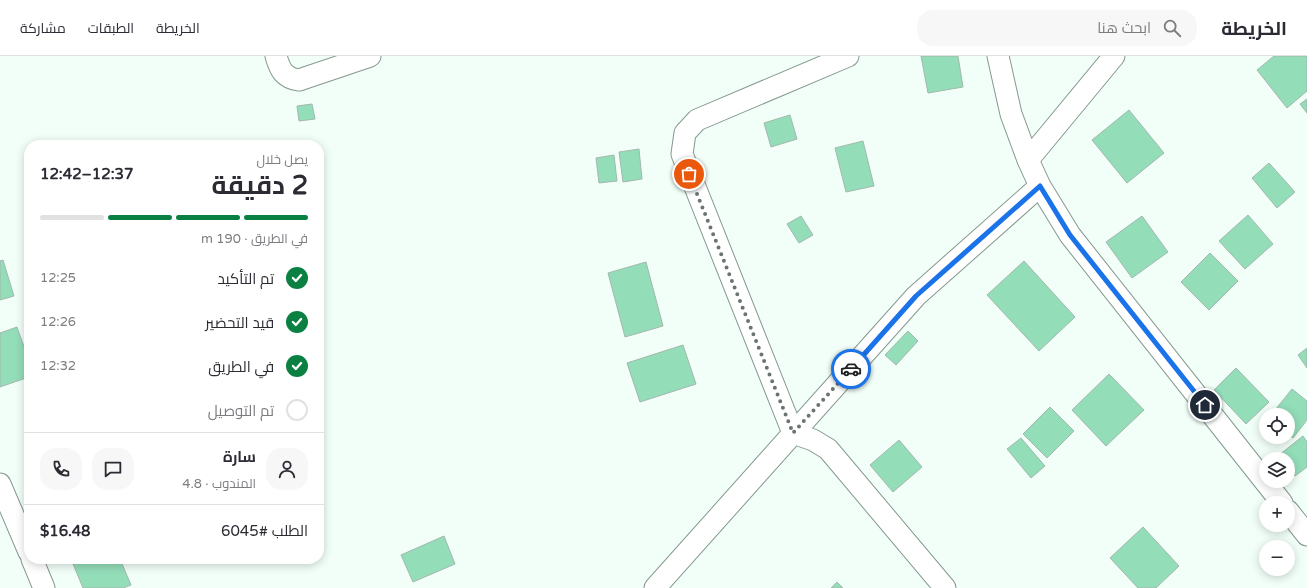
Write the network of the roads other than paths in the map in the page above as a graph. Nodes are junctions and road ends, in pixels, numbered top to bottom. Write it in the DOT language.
graph roads {
  1 [pos="276,56"];
  2 [pos="370,56"];
  3 [pos="848,56"];
  4 [pos="998,56"];
  5 [pos="1114,56"];
  6 [pos="1028,160"];
  7 [pos="1040,186"];
  8 [pos="793,433"];
  9 [pos="0,484"];
  10 [pos="1276,496"];
  11 [pos="1295,520"];
  12 [pos="1307,535"];
  13 [pos="24,540"];
  14 [pos="34,564"];
  15 [pos="44,588"];
  16 [pos="655,588"];
  17 [pos="945,588"];
  1 -- 2 [label="street"];
  3 -- 8 [label="street"];
  4 -- 6 [label="street"];
  5 -- 6 [label="street"];
  6 -- 7 [label="street"];
  7 -- 8 [label="street"];
  7 -- 10 [label="street"];
  8 -- 16 [label="street"];
  8 -- 17 [label="street"];
  9 -- 13 [label="street"];
  11 -- 12 [label="street"];
  14 -- 15 [label="street"];
}
